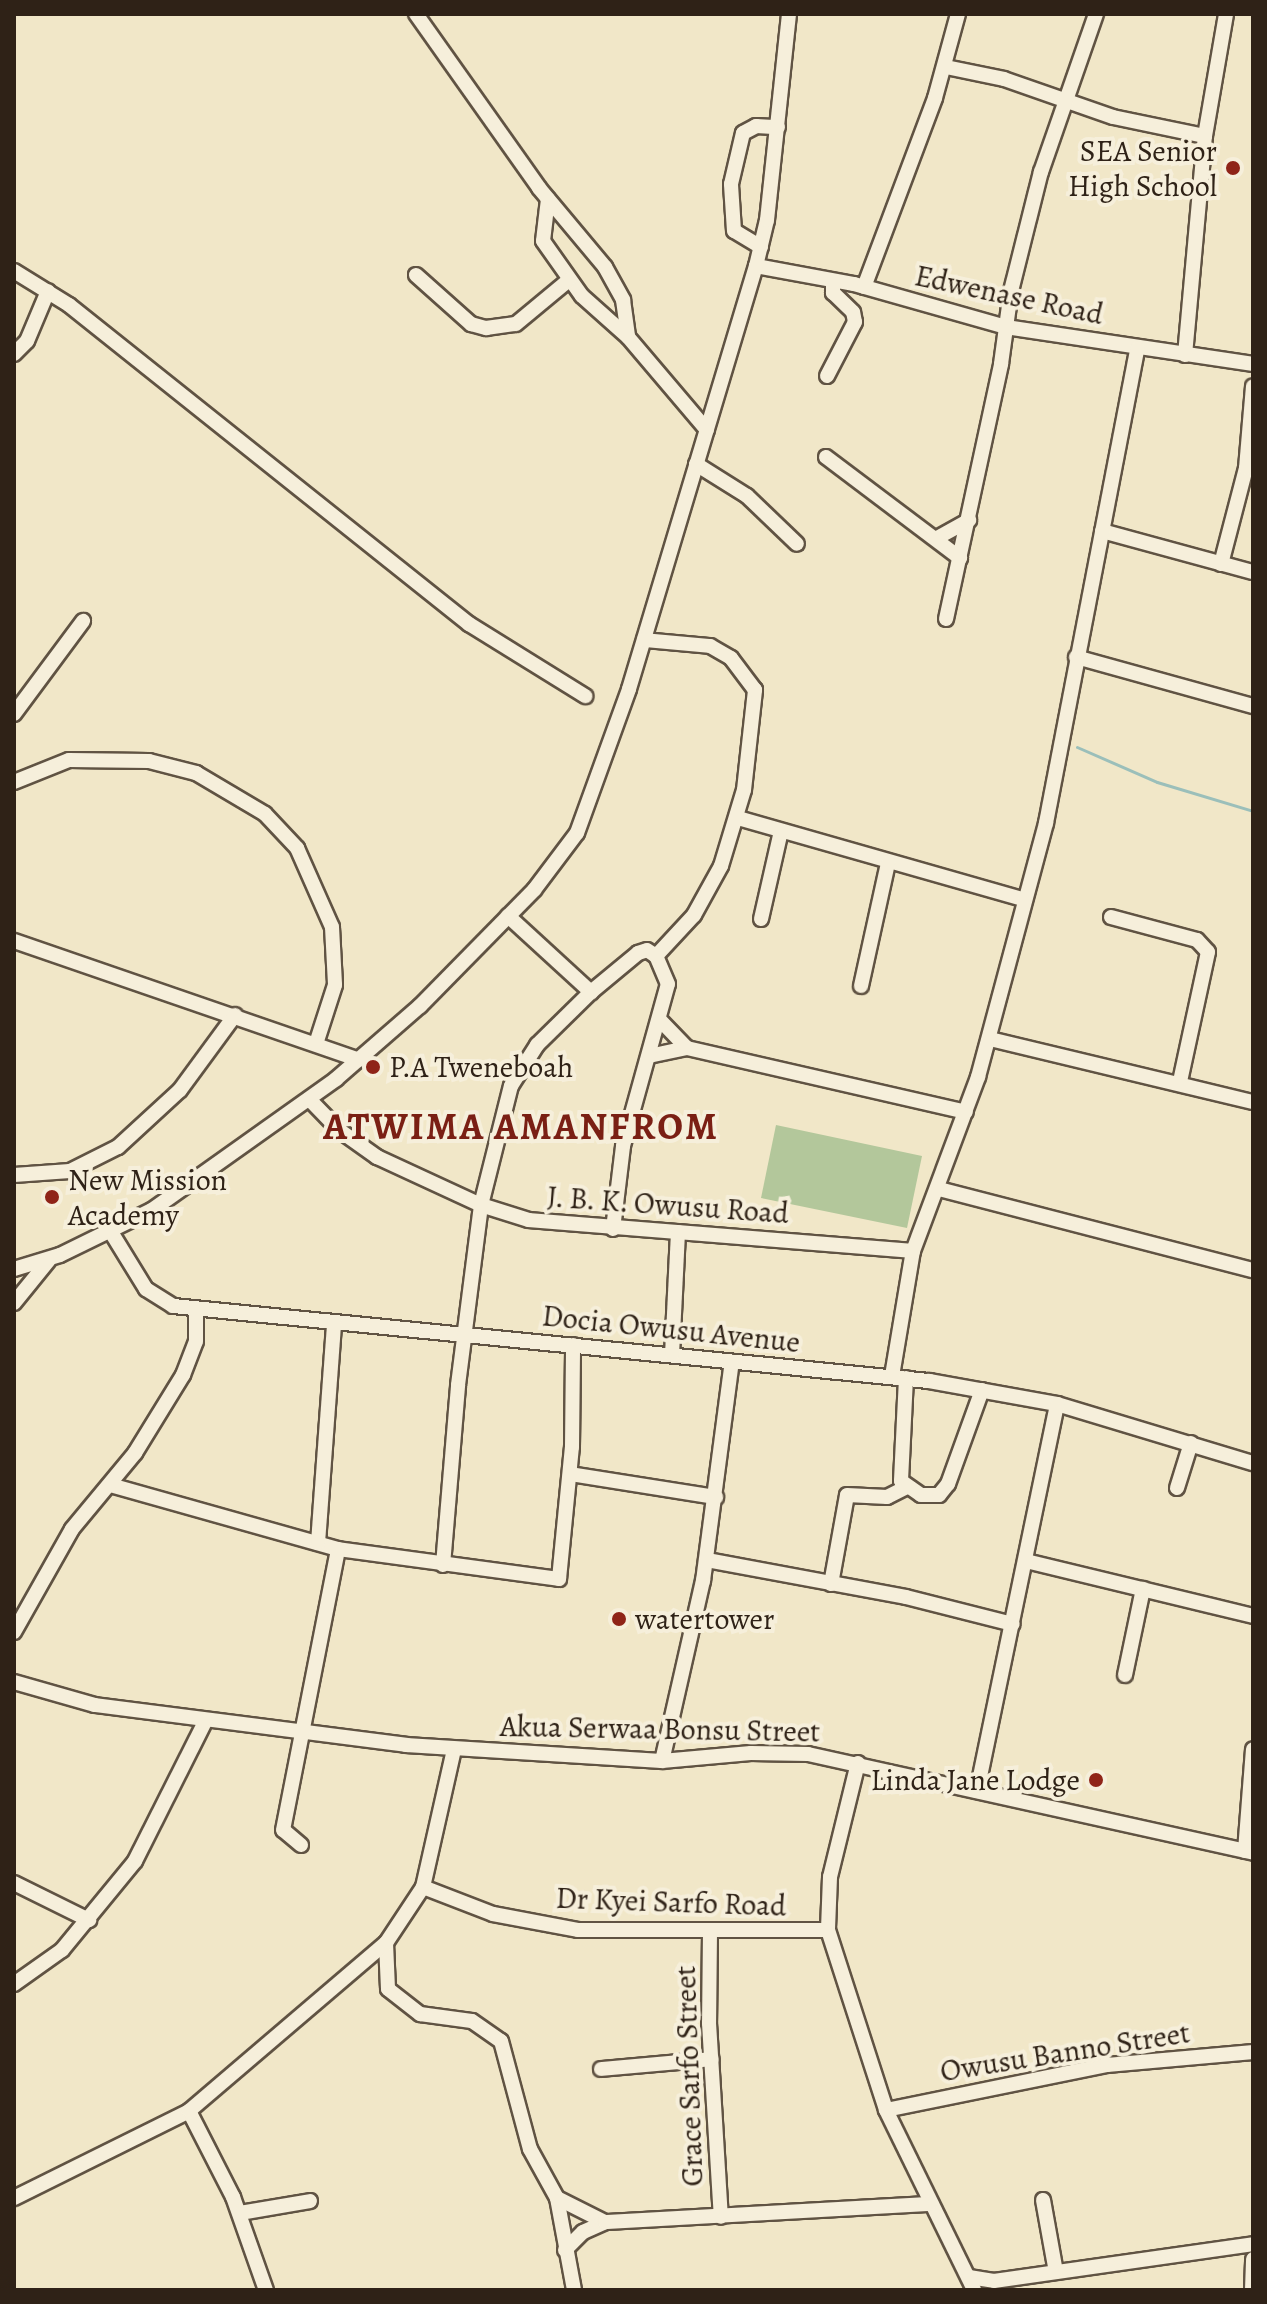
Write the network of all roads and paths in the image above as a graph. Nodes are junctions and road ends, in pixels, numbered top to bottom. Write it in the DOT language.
graph roads {
  1 [pos="416,14"];
  2 [pos="789,14"];
  3 [pos="958,14"];
  4 [pos="1096,14"];
  5 [pos="1226,14"];
  6 [pos="946,67"];
  7 [pos="1065,98"];
  8 [pos="778,127"];
  9 [pos="1205,136"];
  10 [pos="548,199"];
  11 [pos="761,247"];
  12 [pos="756,266"];
  13 [pos="14,271"];
  14 [pos="416,275"];
  15 [pos="569,280"];
  16 [pos="833,281"];
  17 [pos="864,287"];
  18 [pos="48,291"];
  19 [pos="1006,327"];
  20 [pos="628,337"];
  21 [pos="1137,349"];
  22 [pos="14,354"];
  23 [pos="1185,355"];
  24 [pos="1253,364"];
  25 [pos="827,376"];
  26 [pos="1253,386"];
  27 [pos="707,430"];
  28 [pos="826,457"];
  29 [pos="696,464"];
  30 [pos="969,520"];
  31 [pos="1102,531"];
  32 [pos="937,538"];
  33 [pos="797,544"];
  34 [pos="960,558"];
  35 [pos="1221,564"];
  36 [pos="1253,572"];
  37 [pos="946,619"];
  38 [pos="83,621"];
  39 [pos="644,640"];
  40 [pos="1076,657"];
  41 [pos="585,696"];
  42 [pos="1253,706"];
  43 [pos="14,714"];
  44 [pos="14,782"];
  45 [pos="738,818"];
  46 [pos="781,831"];
  47 [pos="888,863"];
  48 [pos="1025,900"];
  49 [pos="508,916"];
  50 [pos="1111,917"];
  51 [pos="761,919"];
  52 [pos="14,941"];
  53 [pos="656,956"];
  54 [pos="861,986"];
  55 [pos="591,992"];
  56 [pos="235,1015"];
  57 [pos="659,1019"];
  58 [pos="990,1039"];
  59 [pos="316,1044"];
  60 [pos="687,1048"];
  61 [pos="649,1056"];
  62 [pos="359,1060"];
  63 [pos="1180,1081"];
  64 [pos="309,1099"];
  65 [pos="1253,1102"];
  66 [pos="966,1112"];
  67 [pos="14,1175"];
  68 [pos="939,1189"];
  69 [pos="481,1205"];
  70 [pos="613,1229"];
  71 [pos="111,1232"];
  72 [pos="678,1232"];
  73 [pos="913,1251"];
  74 [pos="49,1259"];
  75 [pos="14,1269"];
  76 [pos="1253,1270"];
  77 [pos="14,1303"];
  78 [pos="196,1310"];
  79 [pos="334,1323"];
  80 [pos="464,1336"];
  81 [pos="573,1345"];
  82 [pos="672,1355"];
  83 [pos="732,1362"];
  84 [pos="899,1377"];
  85 [pos="982,1390"];
  86 [pos="1057,1404"];
  87 [pos="1191,1443"];
  88 [pos="1253,1463"];
  89 [pos="570,1474"];
  90 [pos="110,1485"];
  91 [pos="905,1488"];
  92 [pos="1177,1488"];
  93 [pos="716,1497"];
  94 [pos="318,1543"];
  95 [pos="338,1549"];
  96 [pos="707,1560"];
  97 [pos="1026,1561"];
  98 [pos="443,1565"];
  99 [pos="831,1584"];
  100 [pos="1143,1589"];
  101 [pos="1253,1616"];
  102 [pos="1013,1624"];
  103 [pos="14,1632"];
  104 [pos="1125,1675"];
  105 [pos="14,1682"];
  106 [pos="205,1722"];
  107 [pos="302,1733"];
  108 [pos="454,1749"];
  109 [pos="1253,1749"];
  110 [pos="662,1761"];
  111 [pos="858,1763"];
  112 [pos="977,1791"];
  113 [pos="301,1845"];
  114 [pos="1249,1852"];
  115 [pos="14,1883"];
  116 [pos="423,1887"];
  117 [pos="89,1920"];
  118 [pos="828,1930"];
  119 [pos="710,1932"];
  120 [pos="386,1943"];
  121 [pos="14,1984"];
  122 [pos="1253,2052"];
  123 [pos="712,2059"];
  124 [pos="601,2069"];
  125 [pos="886,2110"];
  126 [pos="189,2111"];
  127 [pos="14,2198"];
  128 [pos="557,2198"];
  129 [pos="1043,2200"];
  130 [pos="310,2201"];
  131 [pos="930,2204"];
  132 [pos="240,2213"];
  133 [pos="721,2217"];
  134 [pos="605,2222"];
  135 [pos="1253,2244"];
  136 [pos="565,2250"];
  137 [pos="1253,2259"];
  138 [pos="1056,2272"];
  139 [pos="971,2284"];
  140 [pos="991,2286"];
  141 [pos="266,2290"];
  142 [pos="574,2290"];
  143 [pos="1252,2290"];
  1 -- 10 [label="street"];
  2 -- 8 [label="street"];
  3 -- 6 [label="street"];
  4 -- 7 [label="street"];
  5 -- 9 [label="street"];
  6 -- 7 [label="street"];
  6 -- 17 [label="street"];
  7 -- 9 [label="street"];
  7 -- 19 [label="street"];
  8 -- 11 [label="street"];
  8 -- 11 [label="street"];
  9 -- 23 [label="street"];
  10 -- 15 [label="street"];
  10 -- 20 [label="street"];
  11 -- 12 [label="street"];
  12 -- 16 [label="street, Edwenase Road"];
  12 -- 27 [label="street"];
  13 -- 18 [label="street"];
  14 -- 15 [label="street"];
  15 -- 20 [label="street"];
  16 -- 17 [label="street, Edwenase Road"];
  16 -- 25 [label="street"];
  17 -- 19 [label="street, Edwenase Road"];
  18 -- 22 [label="street"];
  18 -- 41 [label="street"];
  19 -- 21 [label="street, Edwenase Road"];
  19 -- 30 [label="street"];
  20 -- 27 [label="street"];
  21 -- 23 [label="street, Edwenase Road"];
  21 -- 31 [label="street"];
  23 -- 24 [label="street, Edwenase Road"];
  26 -- 35 [label="street"];
  27 -- 29 [label="street"];
  28 -- 32 [label="street"];
  29 -- 33 [label="street"];
  29 -- 39 [label="street"];
  30 -- 32 [label="street"];
  30 -- 34 [label="street"];
  31 -- 35 [label="street"];
  31 -- 40 [label="street"];
  32 -- 34 [label="street"];
  34 -- 37 [label="street"];
  35 -- 36 [label="street"];
  38 -- 43 [label="street"];
  39 -- 45 [label="street"];
  39 -- 49 [label="street"];
  40 -- 42 [label="street"];
  40 -- 48 [label="street"];
  44 -- 59 [label="street"];
  45 -- 46 [label="street"];
  45 -- 53 [label="street"];
  46 -- 47 [label="street"];
  46 -- 51 [label="street"];
  47 -- 48 [label="street"];
  47 -- 54 [label="street"];
  48 -- 58 [label="street"];
  49 -- 55 [label="street"];
  49 -- 62 [label="street"];
  50 -- 63 [label="street"];
  52 -- 56 [label="street"];
  53 -- 55 [label="street"];
  53 -- 57 [label="street"];
  55 -- 69 [label="street"];
  56 -- 59 [label="street"];
  56 -- 67 [label="street"];
  57 -- 60 [label="street"];
  57 -- 61 [label="street"];
  58 -- 63 [label="street"];
  58 -- 66 [label="street"];
  59 -- 62 [label="street"];
  60 -- 61 [label="street"];
  60 -- 66 [label="street"];
  61 -- 70 [label="street"];
  62 -- 64 [label="street"];
  63 -- 65 [label="street"];
  64 -- 69 [label="street, J. B. K. Owusu Road"];
  64 -- 71 [label="street"];
  66 -- 68 [label="street"];
  68 -- 73 [label="street"];
  68 -- 76 [label="street"];
  69 -- 70 [label="street, J. B. K. Owusu Road"];
  69 -- 80 [label="street"];
  70 -- 72 [label="street, J. B. K. Owusu Road"];
  71 -- 74 [label="street"];
  71 -- 78 [label="street, Docia Owusu Avenue"];
  72 -- 73 [label="street, J. B. K. Owusu Road"];
  72 -- 82 [label="street"];
  73 -- 84 [label="street"];
  74 -- 75 [label="street"];
  74 -- 77 [label="street"];
  78 -- 79 [label="street, Docia Owusu Avenue"];
  78 -- 90 [label="street"];
  79 -- 80 [label="street, Docia Owusu Avenue"];
  79 -- 94 [label="street"];
  80 -- 81 [label="street, Docia Owusu Avenue"];
  80 -- 98 [label="street"];
  81 -- 82 [label="street, Docia Owusu Avenue"];
  81 -- 89 [label="street"];
  82 -- 83 [label="street, Docia Owusu Avenue"];
  83 -- 84 [label="street, Docia Owusu Avenue"];
  83 -- 93 [label="street"];
  84 -- 85 [label="street, Docia Owusu Avenue"];
  84 -- 91 [label="street"];
  85 -- 86 [label="street, Docia Owusu Avenue"];
  85 -- 91 [label="street"];
  86 -- 87 [label="street, Docia Owusu Avenue"];
  86 -- 97 [label="street"];
  87 -- 88 [label="street, Docia Owusu Avenue"];
  87 -- 92 [label="street"];
  89 -- 93 [label="street"];
  89 -- 98 [label="street"];
  90 -- 94 [label="street"];
  90 -- 103 [label="street"];
  91 -- 99 [label="street"];
  93 -- 96 [label="street"];
  94 -- 95 [label="street"];
  95 -- 98 [label="street"];
  95 -- 107 [label="street"];
  96 -- 99 [label="street"];
  96 -- 110 [label="street"];
  97 -- 100 [label="street"];
  97 -- 102 [label="street"];
  99 -- 102 [label="street"];
  100 -- 101 [label="street"];
  100 -- 104 [label="street"];
  102 -- 112 [label="street"];
  105 -- 106 [label="street, Akua Serwaa Bonsu Street"];
  106 -- 107 [label="street, Akua Serwaa Bonsu Street"];
  106 -- 117 [label="street"];
  107 -- 108 [label="street, Akua Serwaa Bonsu Street"];
  107 -- 113 [label="street"];
  108 -- 110 [label="street, Akua Serwaa Bonsu Street"];
  108 -- 116 [label="street"];
  109 -- 114 [label="street"];
  110 -- 111 [label="street, Akua Serwaa Bonsu Street"];
  111 -- 112 [label="street, Akua Serwaa Bonsu Street"];
  111 -- 118 [label="street"];
  112 -- 114 [label="street, Akua Serwaa Bonsu Street"];
  115 -- 117 [label="street"];
  116 -- 119 [label="street, Dr Kyei Sarfo Road"];
  116 -- 120 [label="street"];
  117 -- 121 [label="street"];
  118 -- 119 [label="street, Dr Kyei Sarfo Road"];
  118 -- 125 [label="street"];
  119 -- 123 [label="street, Grace Sarfo Street"];
  120 -- 126 [label="street"];
  120 -- 128 [label="street"];
  122 -- 125 [label="street, Owusu Banno Street"];
  123 -- 124 [label="street"];
  123 -- 133 [label="street, Grace Sarfo Street"];
  125 -- 131 [label="street"];
  126 -- 127 [label="street"];
  126 -- 132 [label="street"];
  128 -- 134 [label="street"];
  128 -- 136 [label="street"];
  129 -- 138 [label="street"];
  130 -- 132 [label="street"];
  131 -- 133 [label="street"];
  131 -- 139 [label="street"];
  132 -- 141 [label="street"];
  133 -- 134 [label="street"];
  134 -- 136 [label="street"];
  135 -- 138 [label="street"];
  136 -- 142 [label="street"];
  137 -- 143 [label="street"];
  138 -- 140 [label="street"];
  139 -- 140 [label="street"];
}
